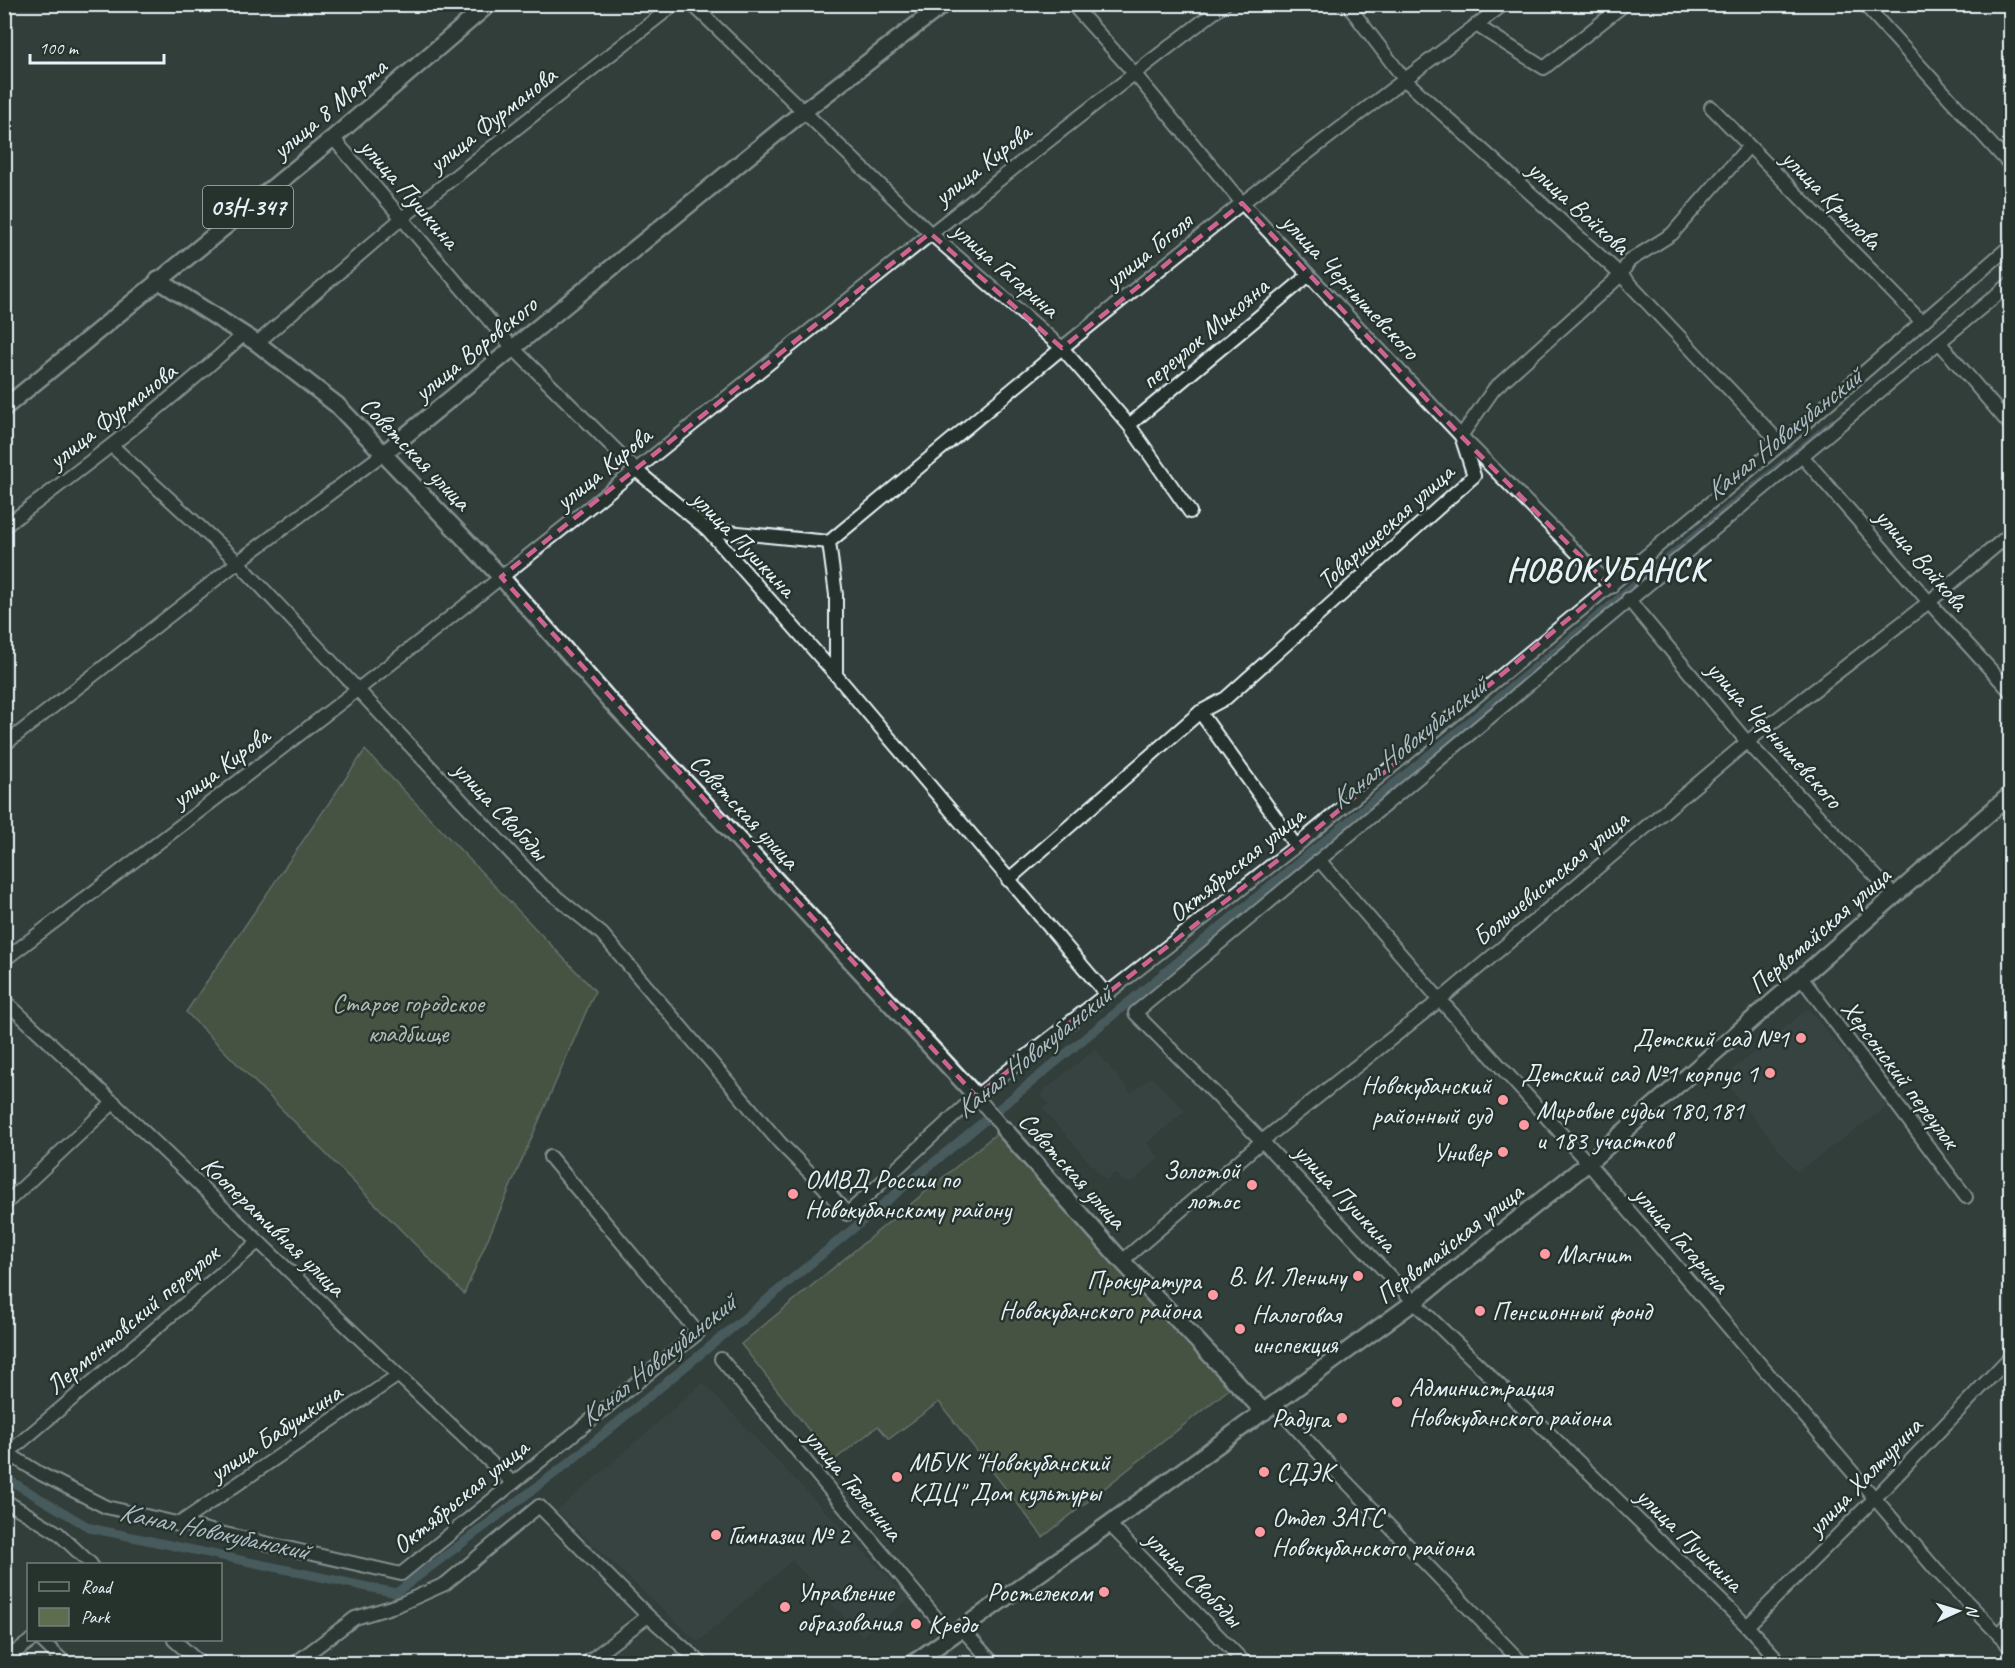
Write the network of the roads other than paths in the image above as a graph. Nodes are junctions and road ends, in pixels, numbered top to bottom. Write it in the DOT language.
graph roads {
  1 [pos="489,4"];
  2 [pos="675,4"];
  3 [pos="692,4"];
  4 [pos="944,4"];
  5 [pos="1072,4"];
  6 [pos="1225,4"];
  7 [pos="1347,4"];
  8 [pos="1504,4"];
  9 [pos="1625,4"];
  10 [pos="1864,4"];
  11 [pos="1476,25"];
  12 [pos="1134,73"];
  13 [pos="1405,80"];
  14 [pos="1711,107"];
  15 [pos="804,111"];
  16 [pos="333,138"];
  17 [pos="1749,146"];
  18 [pos="2010,165"];
  19 [pos="1242,203"];
  20 [pos="402,218"];
  21 [pos="930,234"];
  22 [pos="2010,246"];
  23 [pos="1309,275"];
  24 [pos="1621,275"];
  25 [pos="158,280"];
  26 [pos="2010,284"];
  27 [pos="1922,322"];
  28 [pos="244,334"];
  29 [pos="1939,342"];
  30 [pos="257,343"];
  31 [pos="513,348"];
  32 [pos="1062,348"];
  33 [pos="4,408"];
  34 [pos="1129,425"];
  35 [pos="2010,425"];
  36 [pos="1461,436"];
  37 [pos="1781,444"];
  38 [pos="112,446"];
  39 [pos="384,453"];
  40 [pos="1802,456"];
  41 [pos="636,470"];
  42 [pos="1190,512"];
  43 [pos="4,527"];
  44 [pos="708,530"];
  45 [pos="2010,534"];
  46 [pos="829,542"];
  47 [pos="238,562"];
  48 [pos="501,577"];
  49 [pos="1610,586"];
  50 [pos="1628,599"];
  51 [pos="1929,602"];
  52 [pos="836,675"];
  53 [pos="359,689"];
  54 [pos="2010,691"];
  55 [pos="1200,712"];
  56 [pos="1747,742"];
  57 [pos="4,745"];
  58 [pos="2010,795"];
  59 [pos="1296,846"];
  60 [pos="1320,861"];
  61 [pos="1008,880"];
  62 [pos="1894,896"];
  63 [pos="4,960"];
  64 [pos="1801,977"];
  65 [pos="1107,995"];
  66 [pos="4,1000"];
  67 [pos="1440,1000"];
  68 [pos="1135,1013"];
  69 [pos="976,1096"];
  70 [pos="114,1102"];
  71 [pos="1004,1129"];
  72 [pos="1262,1141"];
  73 [pos="550,1156"];
  74 [pos="1588,1163"];
  75 [pos="1966,1197"];
  76 [pos="4,1205"];
  77 [pos="847,1214"];
  78 [pos="258,1242"];
  79 [pos="1122,1261"];
  80 [pos="1414,1302"];
  81 [pos="2010,1357"];
  82 [pos="721,1359"];
  83 [pos="397,1376"];
  84 [pos="1270,1408"];
  85 [pos="6,1452"];
  86 [pos="513,1483"];
  87 [pos="1875,1498"];
  88 [pos="4,1500"];
  89 [pos="1109,1524"];
  90 [pos="177,1525"];
  91 [pos="90,1563"];
  92 [pos="648,1616"];
  93 [pos="2010,1622"];
  94 [pos="1747,1626"];
  95 [pos="957,1633"];
  96 [pos="1999,1635"];
  97 [pos="31,1641"];
  98 [pos="42,1641"];
  99 [pos="175,1641"];
  100 [pos="2010,1646"];
  101 [pos="4,1660"];
  102 [pos="66,1664"];
  103 [pos="201,1664"];
  104 [pos="294,1664"];
  105 [pos="585,1664"];
  106 [pos="702,1664"];
  107 [pos="912,1664"];
  108 [pos="994,1664"];
  109 [pos="1246,1664"];
  110 [pos="1523,1664"];
  111 [pos="1782,1664"];
  1 -- 16 [label="main road, улица 8 Марта / 03Н-347"];
  2 -- 20 [label="street, улица Фурманова"];
  3 -- 15 [label="street, улица Гагарина"];
  4 -- 15 [label="main road, улица Воровского"];
  5 -- 12 [label="street, улица Чернышевского"];
  6 -- 12 [label="street, улица Кирова"];
  7 -- 13 [label="street, улица Войкова"];
  8 -- 11 [label="street, улица Гоголя"];
  9 -- 11 [label="street"];
  10 -- 18 [label="street"];
  11 -- 13 [label="street, улица Гоголя"];
  12 -- 19 [label="street, улица Чернышевского"];
  12 -- 21 [label="street, улица Кирова"];
  13 -- 19 [label="street, улица Гоголя"];
  13 -- 24 [label="street, улица Войкова"];
  14 -- 17 [label="street, улица Крылова"];
  15 -- 21 [label="street, улица Гагарина"];
  15 -- 31 [label="main road, улица Воровского"];
  16 -- 20 [label="street, улица Пушкина"];
  16 -- 25 [label="main road, улица 8 Марта / 03Н-347"];
  17 -- 24 [label="street, Товарищеская улица"];
  17 -- 27 [label="street, улица Крылова"];
  19 -- 23 [label="street, улица Чернышевского"];
  19 -- 32 [label="street, улица Гоголя"];
  20 -- 30 [label="street, улица Фурманова"];
  20 -- 31 [label="street, улица Пушкина"];
  21 -- 32 [label="street, улица Гагарина"];
  21 -- 41 [label="street, улица Кирова"];
  22 -- 27 [label="street, Октябрьская улица"];
  23 -- 34 [label="street, переулок Микояна"];
  23 -- 36 [label="street, улица Чернышевского"];
  24 -- 36 [label="street, Товарищеская улица"];
  24 -- 37 [label="street, улица Войкова"];
  25 -- 28 [label="main road, Советская улица"];
  25 -- 33 [label="main road, улица 8 Марта / 03Н-347"];
  26 -- 29 [label="street, Октябрьская улица"];
  27 -- 37 [label="street, Октябрьская улица"];
  28 -- 30 [label="main road, Советская улица"];
  28 -- 38 [label="street, улица Фурманова"];
  29 -- 35 [label="street"];
  29 -- 40 [label="street, Октябрьская улица"];
  30 -- 39 [label="main road, Советская улица"];
  31 -- 39 [label="main road, улица Воровского"];
  31 -- 41 [label="street, улица Пушкина"];
  32 -- 34 [label="street, улица Гагарина"];
  32 -- 46 [label="street, улица Гоголя"];
  34 -- 42 [label="street, улица Гагарина"];
  36 -- 49 [label="street, улица Чернышевского"];
  36 -- 55 [label="street, Товарищеская улица"];
  37 -- 49 [label="street, Октябрьская улица"];
  38 -- 43 [label="street, улица Фурманова"];
  38 -- 47 [label="street, улица Свободы"];
  39 -- 47 [label="street, улица Воровского"];
  39 -- 48 [label="main road, Советская улица"];
  40 -- 50 [label="street, Октябрьская улица"];
  40 -- 51 [label="street, улица Войкова"];
  41 -- 44 [label="street, улица Пушкина"];
  41 -- 48 [label="street, улица Кирова"];
  44 -- 46 [label="street"];
  44 -- 52 [label="street, улица Пушкина"];
  45 -- 51 [label="street, Большевистская улица"];
  46 -- 52 [label="street"];
  47 -- 53 [label="street, улица Свободы"];
  47 -- 57 [label="street, улица Воровского"];
  48 -- 53 [label="street, улица Кирова"];
  48 -- 69 [label="main road, Советская улица"];
  49 -- 59 [label="street, Октябрьская улица"];
  50 -- 56 [label="street, улица Чернышевского"];
  50 -- 60 [label="street, Октябрьская улица"];
  51 -- 54 [label="street, улица Войкова"];
  51 -- 56 [label="street, Большевистская улица"];
  52 -- 61 [label="street, улица Пушкина"];
  53 -- 63 [label="street, улица Кирова"];
  53 -- 77 [label="street, улица Свободы"];
  55 -- 59 [label="street"];
  55 -- 61 [label="street, Товарищеская улица"];
  56 -- 62 [label="street, улица Чернышевского"];
  56 -- 67 [label="street, Большевистская улица"];
  58 -- 62 [label="main road, Первомайская улица"];
  59 -- 65 [label="street, Октябрьская улица"];
  60 -- 67 [label="street, улица Гагарина"];
  60 -- 68 [label="street, Октябрьская улица"];
  61 -- 65 [label="street, улица Пушкина"];
  62 -- 64 [label="main road, Первомайская улица"];
  64 -- 74 [label="main road, Первомайская улица"];
  64 -- 75 [label="street, Херсонский переулок"];
  65 -- 69 [label="street, Октябрьская улица"];
  66 -- 70 [label="street, Кооперативная улица"];
  67 -- 72 [label="street, Большевистская улица"];
  67 -- 74 [label="street, улица Гагарина"];
  68 -- 72 [label="street, улица Пушкина"];
  69 -- 71 [label="street, Советская улица"];
  69 -- 77 [label="street, Октябрьская улица"];
  70 -- 76 [label="street"];
  70 -- 78 [label="street, Кооперативная улица"];
  71 -- 79 [label="main road, Советская улица"];
  72 -- 79 [label="street, Большевистская улица"];
  72 -- 80 [label="street, улица Пушкина"];
  73 -- 86 [label="street, Октябрьская улица"];
  74 -- 80 [label="main road, Первомайская улица"];
  74 -- 87 [label="street, улица Гагарина"];
  78 -- 83 [label="street, Кооперативная улица"];
  78 -- 85 [label="street, Лермонтовский переулок"];
  79 -- 84 [label="main road, Советская улица"];
  80 -- 84 [label="main road, Первомайская улица"];
  80 -- 94 [label="street, улица Пушкина"];
  81 -- 87 [label="street, улица Халтурина"];
  82 -- 95 [label="street, улица Тюленина"];
  83 -- 86 [label="street, Кооперативная улица"];
  83 -- 90 [label="street, улица Бабушкина"];
  84 -- 89 [label="main road, Первомайская улица"];
  84 -- 110 [label="street, Советская улица"];
  85 -- 90 [label="street"];
  86 -- 90 [label="street, Октябрьская улица"];
  87 -- 94 [label="street, улица Халтурина"];
  87 -- 96 [label="street, улица Гагарина"];
  88 -- 91 [label="street"];
  89 -- 95 [label="main road, Первомайская улица"];
  89 -- 109 [label="street, улица Свободы"];
  92 -- 104 [label="street, Октябрьская улица"];
  92 -- 105 [label="street"];
  92 -- 106 [label="street"];
  93 -- 96 [label="street"];
  94 -- 111 [label="street, улица Пушкина"];
  95 -- 107 [label="main road, Первомайская улица"];
  95 -- 108 [label="street, улица Тюленина"];
  96 -- 100 [label="street, улица Гагарина"];
  97 -- 101 [label="street"];
  98 -- 102 [label="street"];
  99 -- 103 [label="street"];
}
